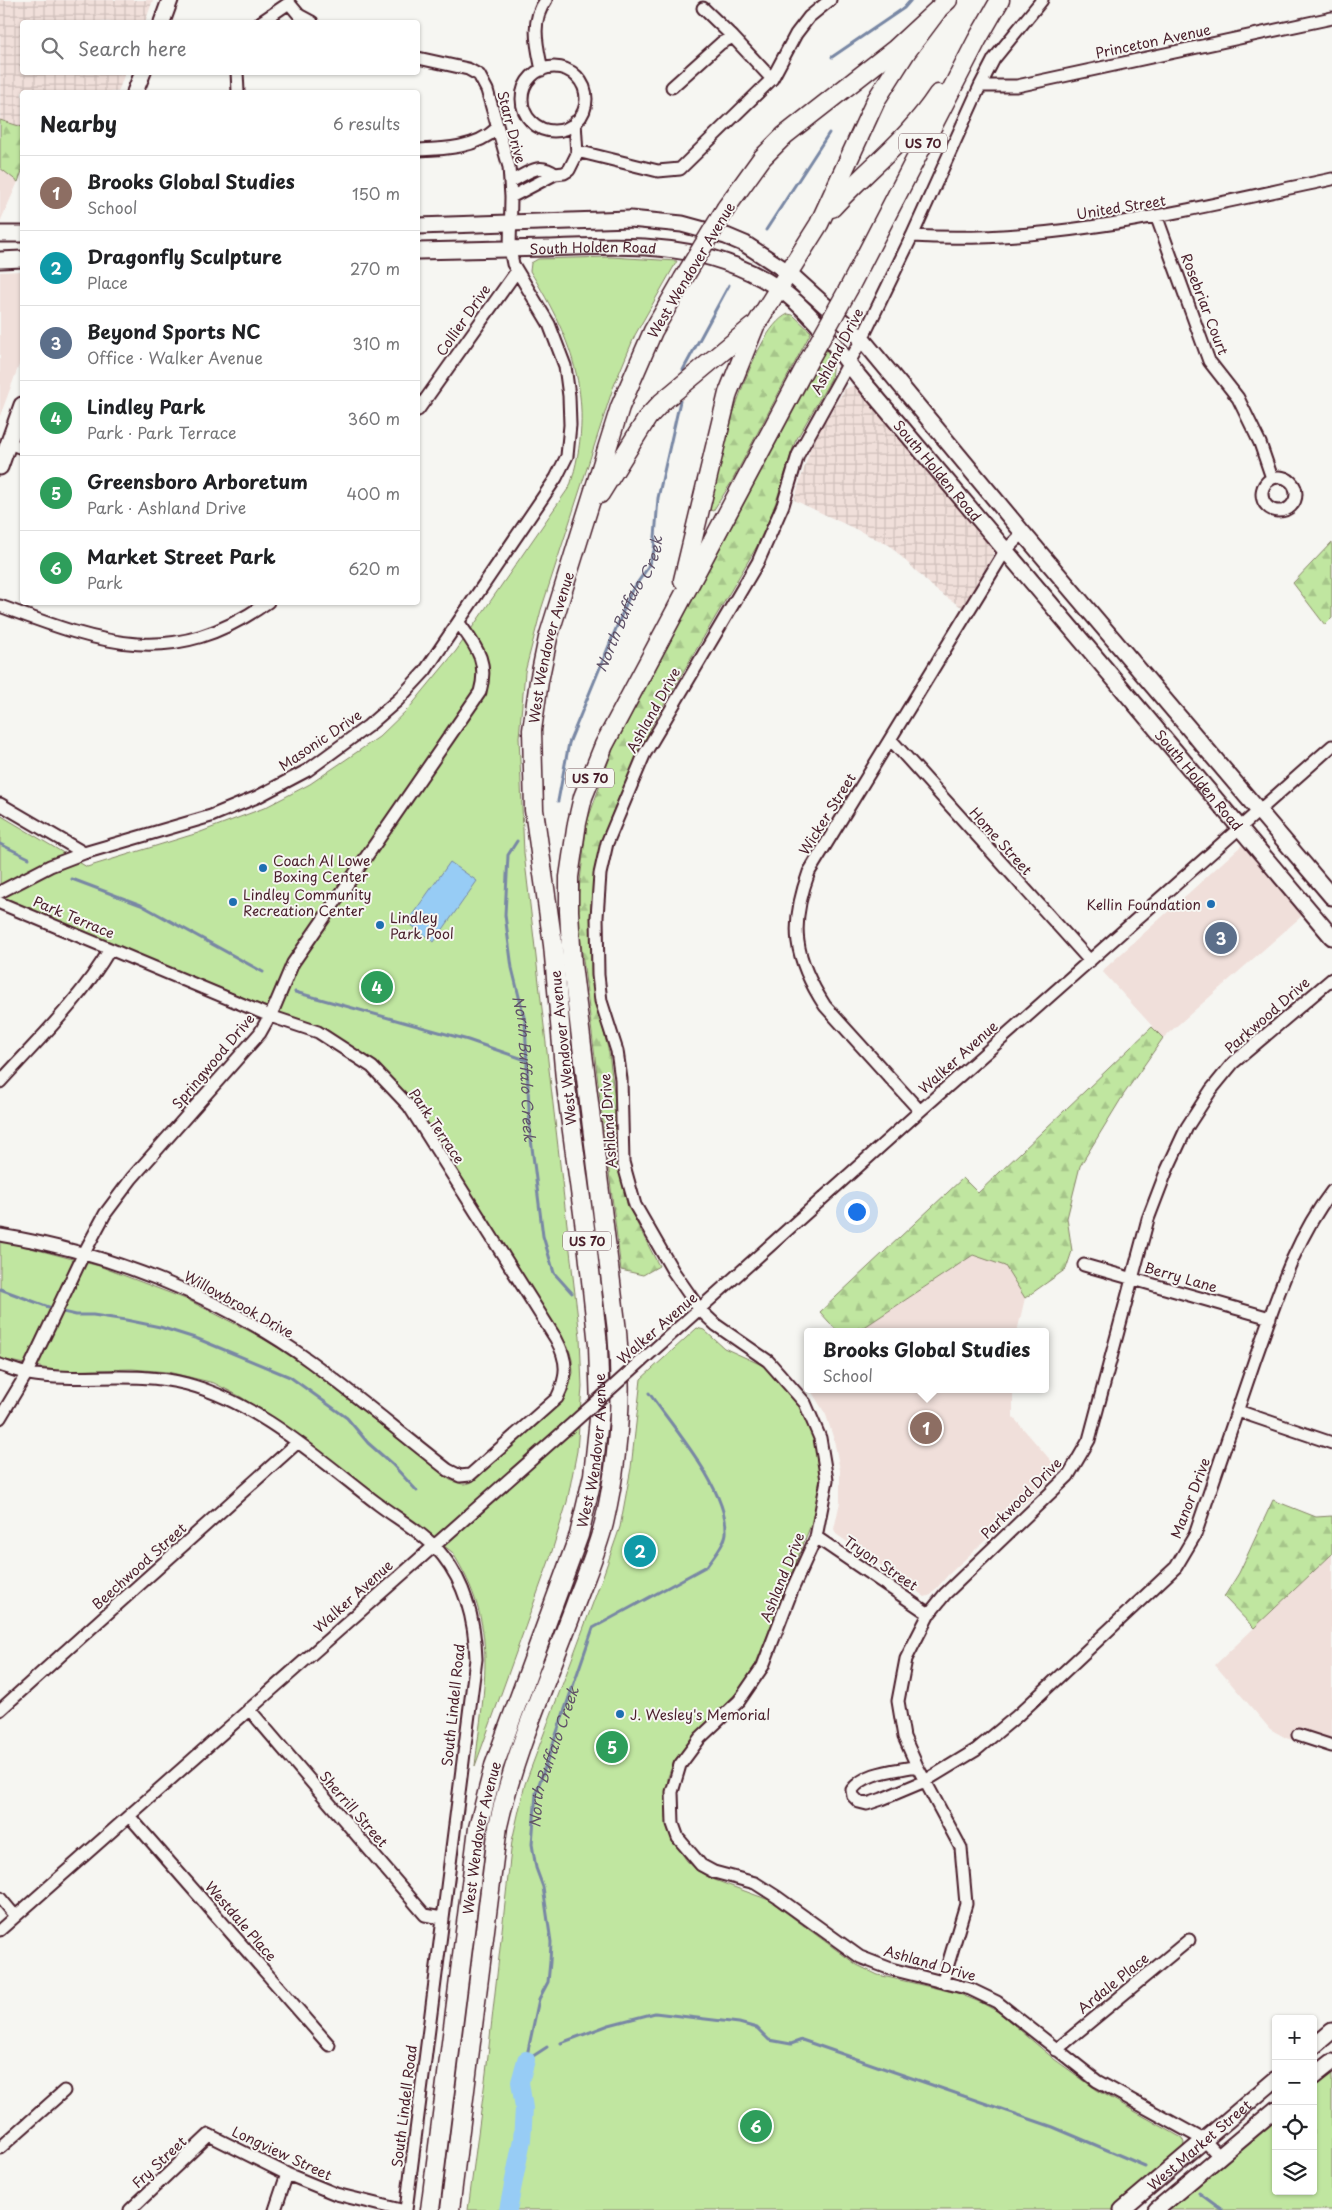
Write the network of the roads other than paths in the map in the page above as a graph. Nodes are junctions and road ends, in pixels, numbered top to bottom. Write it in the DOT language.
graph roads {
  1 [pos="170,0"];
  2 [pos="830,0"];
  3 [pos="1000,0"];
  4 [pos="1042,0"];
  5 [pos="290,1"];
  6 [pos="540,3"];
  7 [pos="942,6"];
  8 [pos="703,8"];
  9 [pos="1332,18"];
  10 [pos="163,20"];
  11 [pos="264,20"];
  12 [pos="309,20"];
  13 [pos="733,37"];
  14 [pos="977,40"];
  15 [pos="420,58"];
  16 [pos="542,70"];
  17 [pos="142,75"];
  18 [pos="237,75"];
  19 [pos="772,79"];
  20 [pos="980,86"];
  21 [pos="672,87"];
  22 [pos="136,90"];
  23 [pos="238,90"];
  24 [pos="575,122"];
  25 [pos="496,129"];
  26 [pos="420,150"];
  27 [pos="577,151"];
  28 [pos="539,168"];
  29 [pos="556,174"];
  30 [pos="1332,179"];
  31 [pos="544,180"];
  32 [pos="510,182"];
  33 [pos="512,197"];
  34 [pos="1157,218"];
  35 [pos="510,223"];
  36 [pos="819,224"];
  37 [pos="420,226"];
  38 [pos="0,234"];
  39 [pos="20,234"];
  40 [pos="912,236"];
  41 [pos="510,249"];
  42 [pos="420,251"];
  43 [pos="20,259"];
  44 [pos="0,260"];
  45 [pos="516,272"];
  46 [pos="788,272"];
  47 [pos="778,289"];
  48 [pos="755,326"];
  49 [pos="862,339"];
  50 [pos="849,364"];
  51 [pos="420,407"];
  52 [pos="20,418"];
  53 [pos="16,445"];
  54 [pos="0,467"];
  55 [pos="1272,478"];
  56 [pos="587,516"];
  57 [pos="1023,533"];
  58 [pos="1005,550"];
  59 [pos="263,605"];
  60 [pos="0,606"];
  61 [pos="675,609"];
  62 [pos="459,623"];
  63 [pos="891,740"];
  64 [pos="1332,746"];
  65 [pos="0,804"];
  66 [pos="1260,810"];
  67 [pos="1241,828"];
  68 [pos="84,853"];
  69 [pos="0,892"];
  70 [pos="1332,897"];
  71 [pos="0,903"];
  72 [pos="1332,937"];
  73 [pos="110,949"];
  74 [pos="1090,961"];
  75 [pos="1332,979"];
  76 [pos="270,1016"];
  77 [pos="0,1082"];
  78 [pos="920,1110"];
  79 [pos="1332,1191"];
  80 [pos="0,1235"];
  81 [pos="83,1255"];
  82 [pos="1084,1265"];
  83 [pos="1132,1278"];
  84 [pos="700,1310"];
  85 [pos="1270,1318"];
  86 [pos="0,1364"];
  87 [pos="28,1374"];
  88 [pos="1238,1411"];
  89 [pos="0,1418"];
  90 [pos="297,1443"];
  91 [pos="1332,1443"];
  92 [pos="434,1460"];
  93 [pos="816,1537"];
  94 [pos="433,1545"];
  95 [pos="929,1614"];
  96 [pos="249,1709"];
  97 [pos="0,1710"];
  98 [pos="1298,1736"];
  99 [pos="1332,1746"];
  100 [pos="917,1766"];
  101 [pos="925,1781"];
  102 [pos="130,1817"];
  103 [pos="0,1898"];
  104 [pos="15,1916"];
  105 [pos="442,1918"];
  106 [pos="0,1930"];
  107 [pos="1189,1940"];
  108 [pos="943,1981"];
  109 [pos="1331,2035"];
  110 [pos="1317,2044"];
  111 [pos="329,2045"];
  112 [pos="1056,2050"];
  113 [pos="1332,2062"];
  114 [pos="1317,2075"];
  115 [pos="1272,2082"];
  116 [pos="64,2091"];
  117 [pos="1272,2112"];
  118 [pos="209,2135"];
  119 [pos="1204,2140"];
  120 [pos="0,2148"];
  121 [pos="1220,2157"];
  122 [pos="287,2174"];
  123 [pos="130,2210"];
  124 [pos="275,2210"];
  125 [pos="401,2210"];
  126 [pos="406,2210"];
  127 [pos="430,2210"];
  128 [pos="450,2210"];
  129 [pos="1122,2210"];
  130 [pos="1156,2210"];
  1 -- 10 [label="main road"];
  2 -- 19 [label="street"];
  3 -- 14 [label="highway, West Wendover Avenue / US 70"];
  4 -- 20 [label="street, Ashland Drive"];
  5 -- 11 [label="street"];
  5 -- 12 [label="street"];
  6 -- 16 [label="street"];
  7 -- 36 [label="highway"];
  7 -- 56 [label="highway, West Wendover Avenue / US 70, bridge"];
  8 -- 13 [label="street"];
  9 -- 20 [label="street, Princeton Avenue"];
  13 -- 19 [label="street"];
  13 -- 21 [label="street"];
  14 -- 36 [label="highway"];
  14 -- 61 [label="highway, West Wendover Avenue / US 70, bridge"];
  15 -- 25 [label="street, Starr Drive"];
  16 -- 24 [label="street"];
  16 -- 24 [label="street"];
  17 -- 22 [label="main road"];
  18 -- 23 [label="street"];
  19 -- 27 [label="street"];
  20 -- 40 [label="street, Ashland Drive"];
  24 -- 27 [label="street"];
  25 -- 26 [label="street"];
  25 -- 32 [label="street, Starr Drive"];
  27 -- 29 [label="street"];
  28 -- 29 [label="street"];
  28 -- 31 [label="street"];
  28 -- 32 [label="street"];
  29 -- 31 [label="street"];
  30 -- 34 [label="street, United Street"];
  31 -- 33 [label="street"];
  32 -- 33 [label="street, Starr Drive"];
  33 -- 35 [label="street, Starr Drive"];
  34 -- 40 [label="street, United Street"];
  34 -- 55 [label="street, Rosebriar Court"];
  35 -- 37 [label="main road, South Holden Road"];
  35 -- 41 [label="street, Starr Drive"];
  35 -- 46 [label="main road, South Holden Road"];
  36 -- 46 [label="highway"];
  38 -- 39 [label="main road"];
  40 -- 49 [label="street, Ashland Drive"];
  41 -- 42 [label="main road, South Holden Road"];
  41 -- 45 [label="street, Starr Drive"];
  41 -- 47 [label="main road, South Holden Road"];
  43 -- 44 [label="main road"];
  45 -- 51 [label="street, Collier Drive"];
  45 -- 62 [label="street, Masonic Drive"];
  46 -- 47 [label="highway"];
  46 -- 49 [label="main road, South Holden Road"];
  47 -- 48 [label="highway"];
  47 -- 50 [label="main road, South Holden Road"];
  48 -- 56 [label="highway"];
  48 -- 61 [label="highway"];
  49 -- 50 [label="street, Ashland Drive"];
  49 -- 57 [label="main road, South Holden Road"];
  50 -- 58 [label="main road, South Holden Road"];
  50 -- 84 [label="street, Ashland Drive"];
  52 -- 53 [label="main road"];
  53 -- 54 [label="main road"];
  56 -- 127 [label="highway, West Wendover Avenue / US 70"];
  57 -- 58 [label="street, Wicker Street"];
  57 -- 66 [label="main road, South Holden Road"];
  58 -- 63 [label="street, Wicker Street"];
  58 -- 67 [label="main road, South Holden Road"];
  59 -- 60 [label="street"];
  61 -- 128 [label="highway, West Wendover Avenue / US 70"];
  62 -- 68 [label="street, Masonic Drive"];
  62 -- 76 [label="street, Springwood Drive"];
  63 -- 74 [label="street, Home Street"];
  63 -- 78 [label="street, Wicker Street"];
  64 -- 66 [label="street, Walker Avenue"];
  65 -- 68 [label="street"];
  66 -- 67 [label="street, Walker Avenue"];
  66 -- 70 [label="main road, South Holden Road"];
  67 -- 72 [label="main road, South Holden Road"];
  67 -- 74 [label="street, Walker Avenue"];
  68 -- 69 [label="street, Masonic Drive"];
  71 -- 73 [label="street, Park Terrace"];
  73 -- 76 [label="street, Park Terrace"];
  73 -- 77 [label="street"];
  74 -- 78 [label="street, Walker Avenue"];
  75 -- 83 [label="street, Parkwood Drive"];
  76 -- 81 [label="street, Springwood Drive"];
  76 -- 92 [label="street, Park Terrace"];
  78 -- 84 [label="street, Walker Avenue"];
  79 -- 85 [label="street, Manor Drive"];
  80 -- 81 [label="street, Willowbrook Drive"];
  81 -- 87 [label="street, Springwood Drive"];
  81 -- 92 [label="street, Willowbrook Drive"];
  82 -- 83 [label="street, Berry Lane"];
  83 -- 85 [label="street, Berry Lane"];
  83 -- 95 [label="street, Parkwood Drive"];
  84 -- 93 [label="street, Ashland Drive"];
  84 -- 94 [label="street, Walker Avenue, bridge"];
  85 -- 88 [label="street, Manor Drive"];
  86 -- 87 [label="street, South Lindell Road"];
  87 -- 89 [label="street, Springwood Drive"];
  87 -- 90 [label="street, South Lindell Road"];
  88 -- 91 [label="street"];
  88 -- 101 [label="street, Manor Drive"];
  90 -- 94 [label="street, South Lindell Road"];
  90 -- 97 [label="street, Beechwood Street"];
  93 -- 95 [label="street, Tryon Street"];
  93 -- 108 [label="street, Ashland Drive"];
  94 -- 96 [label="street, Walker Avenue"];
  94 -- 105 [label="street, South Lindell Road"];
  95 -- 100 [label="street, Parkwood Drive"];
  96 -- 102 [label="street, Walker Avenue"];
  96 -- 105 [label="street, Sherrill Street"];
  98 -- 99 [label="street"];
  100 -- 101 [label="street, Parkwood Drive"];
  100 -- 101 [label="street, Manor Drive"];
  101 -- 108 [label="street, Parkwood Drive"];
  102 -- 104 [label="street, Walker Avenue"];
  102 -- 111 [label="street, Westdale Place"];
  103 -- 104 [label="street"];
  104 -- 106 [label="street, Walker Avenue"];
  105 -- 126 [label="street, South Lindell Road"];
  107 -- 112 [label="street, Ardale Place"];
  108 -- 112 [label="street, Ashland Drive"];
  109 -- 110 [label="main road"];
  112 -- 119 [label="street, Ashland Drive"];
  113 -- 114 [label="main road"];
  115 -- 119 [label="main road, West Market Street"];
  116 -- 120 [label="street"];
  117 -- 121 [label="main road, West Market Street"];
  118 -- 122 [label="street, Longview Street"];
  118 -- 123 [label="street, Fry Street"];
  119 -- 121 [label="street, Ashland Drive"];
  119 -- 129 [label="main road, West Market Street"];
  121 -- 130 [label="main road, West Market Street"];
  122 -- 124 [label="street"];
  122 -- 125 [label="street, Longview Street"];
}
